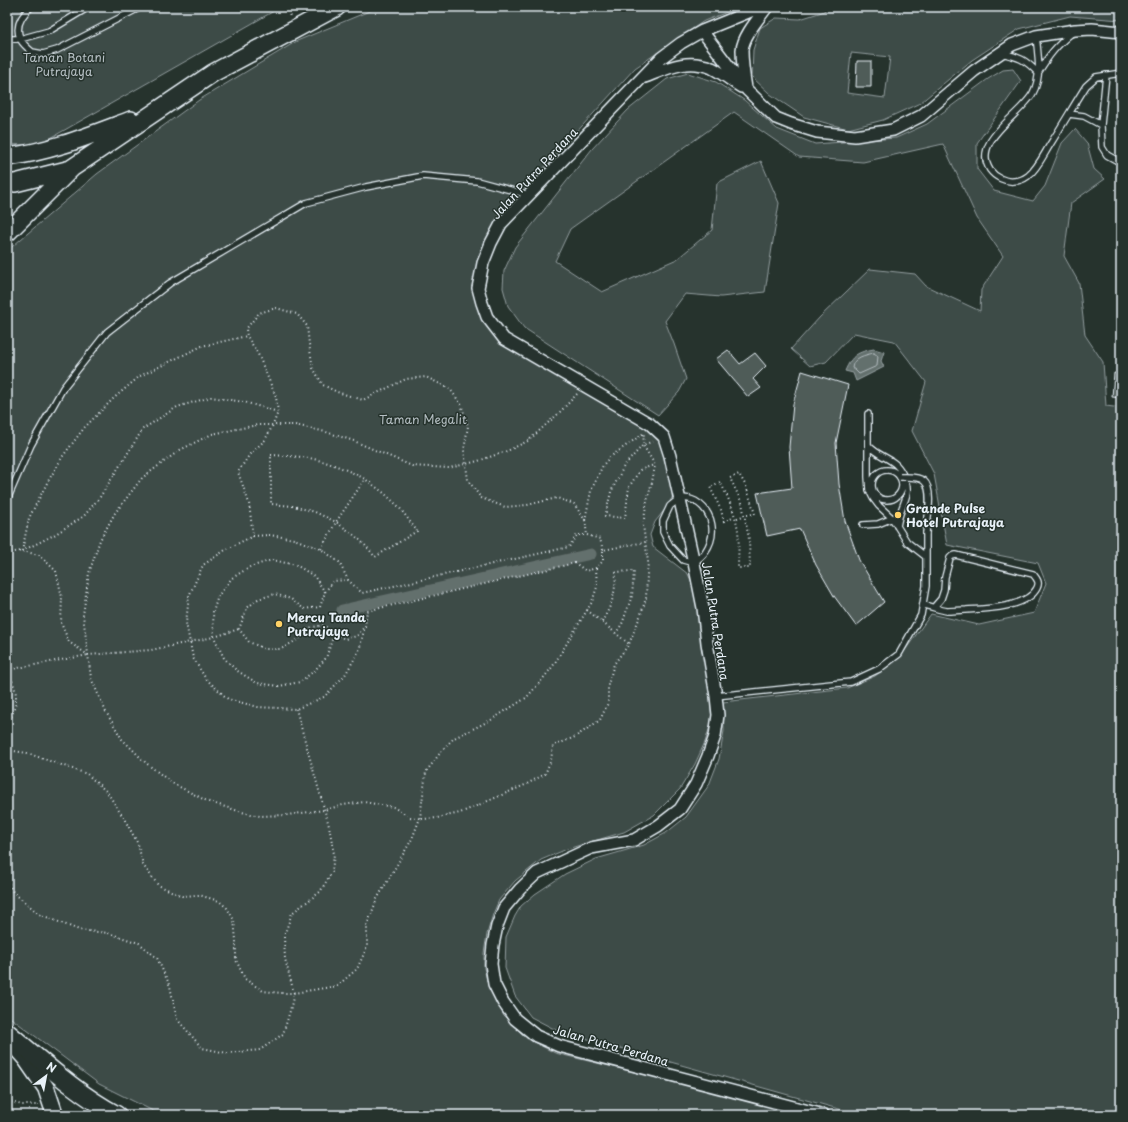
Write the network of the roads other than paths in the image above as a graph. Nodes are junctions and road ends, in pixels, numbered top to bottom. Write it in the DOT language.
graph roads {
  1 [pos="30,7"];
  2 [pos="89,7"];
  3 [pos="141,7"];
  4 [pos="337,7"];
  5 [pos="762,7"];
  6 [pos="767,7"];
  7 [pos="1075,30"];
  8 [pos="702,31"];
  9 [pos="1121,32"];
  10 [pos="1036,36"];
  11 [pos="7,39"];
  12 [pos="20,39"];
  13 [pos="1000,53"];
  14 [pos="1038,73"];
  15 [pos="1121,73"];
  16 [pos="1106,75"];
  17 [pos="642,77"];
  18 [pos="747,90"];
  19 [pos="155,112"];
  20 [pos="1069,114"];
  21 [pos="1101,125"];
  22 [pos="7,157"];
  23 [pos="1121,160"];
  24 [pos="72,168"];
  25 [pos="7,183"];
  26 [pos="529,196"];
  27 [pos="7,233"];
  28 [pos="868,414"];
  29 [pos="868,445"];
  30 [pos="900,477"];
  31 [pos="680,498"];
  32 [pos="7,500"];
  33 [pos="899,516"];
  34 [pos="892,518"];
  35 [pos="863,525"];
  36 [pos="897,526"];
  37 [pos="925,556"];
  38 [pos="694,563"];
  39 [pos="923,605"];
  40 [pos="934,607"];
  41 [pos="716,696"];
  42 [pos="7,1032"];
  43 [pos="7,1037"];
  44 [pos="54,1108"];
  45 [pos="117,1115"];
  46 [pos="824,1115"];
  1 -- 12 [label="lane"];
  2 -- 12 [label="lane"];
  3 -- 12 [label="lane"];
  4 -- 19 [label="main road"];
  5 -- 8 [label="street, Jalan Putra Perdana"];
  6 -- 18 [label="street"];
  7 -- 9 [label="street"];
  7 -- 10 [label="street"];
  7 -- 14 [label="lane"];
  8 -- 17 [label="street, Jalan Putra Perdana"];
  8 -- 18 [label="street"];
  10 -- 13 [label="street"];
  10 -- 14 [label="lane"];
  11 -- 12 [label="lane"];
  13 -- 14 [label="lane"];
  13 -- 18 [label="street"];
  14 -- 20 [label="lane"];
  15 -- 16 [label="lane"];
  16 -- 20 [label="lane"];
  16 -- 21 [label="lane"];
  17 -- 18 [label="street"];
  17 -- 26 [label="street, Jalan Putra Perdana"];
  19 -- 22 [label="main road"];
  19 -- 24 [label="main road"];
  20 -- 21 [label="lane"];
  21 -- 23 [label="lane"];
  24 -- 25 [label="main road"];
  24 -- 27 [label="main road"];
  26 -- 31 [label="street, Jalan Putra Perdana"];
  26 -- 32 [label="lane"];
  28 -- 29 [label="lane"];
  29 -- 33 [label="lane"];
  29 -- 34 [label="lane"];
  30 -- 30 [label="lane"];
  30 -- 37 [label="lane, bridge"];
  31 -- 38 [label="street, Jalan Putra Perdana"];
  31 -- 38 [label="lane"];
  31 -- 38 [label="lane"];
  33 -- 34 [label="lane"];
  33 -- 36 [label="lane"];
  34 -- 35 [label="lane"];
  34 -- 36 [label="lane"];
  36 -- 37 [label="lane"];
  37 -- 39 [label="lane"];
  38 -- 41 [label="street, Jalan Putra Perdana"];
  39 -- 40 [label="lane"];
  39 -- 41 [label="lane"];
  40 -- 40 [label="lane"];
  41 -- 46 [label="street, Jalan Putra Perdana"];
  42 -- 45 [label="main road"];
  43 -- 44 [label="main road"];
}
